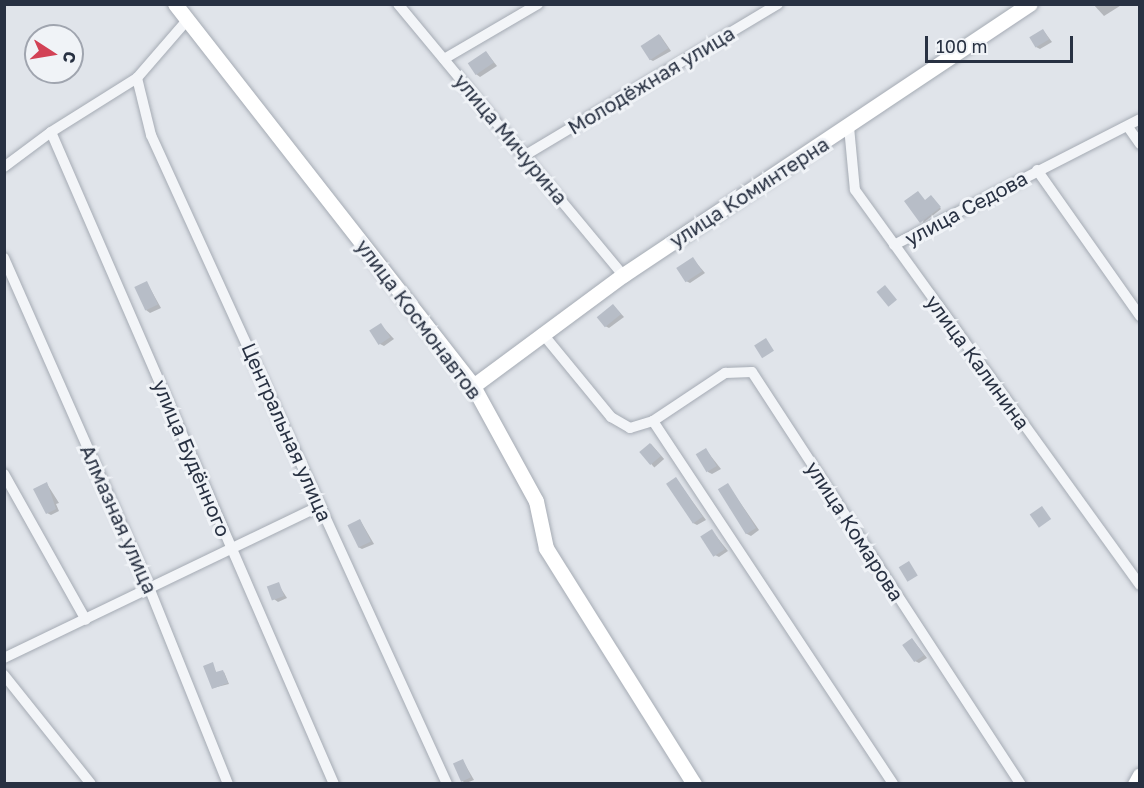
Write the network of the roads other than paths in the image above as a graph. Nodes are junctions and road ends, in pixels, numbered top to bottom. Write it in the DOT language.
graph roads {
  1 [pos="175,4"];
  2 [pos="398,4"];
  3 [pos="538,4"];
  4 [pos="778,4"];
  5 [pos="1030,4"];
  6 [pos="189,18"];
  7 [pos="444,59"];
  8 [pos="138,78"];
  9 [pos="1140,119"];
  10 [pos="849,127"];
  11 [pos="1128,127"];
  12 [pos="51,132"];
  13 [pos="1140,144"];
  14 [pos="524,156"];
  15 [pos="4,167"];
  16 [pos="1037,170"];
  17 [pos="894,245"];
  18 [pos="4,258"];
  19 [pos="623,275"];
  20 [pos="1140,316"];
  21 [pos="542,333"];
  22 [pos="473,386"];
  23 [pos="653,421"];
  24 [pos="4,474"];
  25 [pos="320,506"];
  26 [pos="230,547"];
  27 [pos="148,585"];
  28 [pos="1140,585"];
  29 [pos="86,620"];
  30 [pos="4,658"];
  31 [pos="4,675"];
  32 [pos="1140,775"];
  33 [pos="91,783"];
  34 [pos="228,783"];
  35 [pos="334,783"];
  36 [pos="447,783"];
  37 [pos="694,783"];
  38 [pos="893,783"];
  39 [pos="1021,783"];
  40 [pos="1135,783"];
  1 -- 6 [label="street, улица Космонавтов"];
  2 -- 7 [label="street, улица Мичурина"];
  3 -- 7 [label="street"];
  4 -- 14 [label="street, Молодёжная улица"];
  5 -- 10 [label="street, улица Коминтерна"];
  6 -- 8 [label="street"];
  6 -- 22 [label="street, улица Космонавтов"];
  7 -- 14 [label="street, улица Мичурина"];
  8 -- 12 [label="street"];
  8 -- 25 [label="street, Центральная улица"];
  9 -- 11 [label="street, улица Седова"];
  10 -- 17 [label="street, улица Калинина"];
  10 -- 19 [label="street, улица Коминтерна"];
  11 -- 13 [label="street"];
  11 -- 16 [label="street, улица Седова"];
  12 -- 15 [label="street"];
  12 -- 26 [label="street, улица Будённого"];
  14 -- 19 [label="street, улица Мичурина"];
  16 -- 17 [label="street, улица Седова"];
  16 -- 20 [label="street, улица Седова"];
  17 -- 28 [label="street, улица Калинина"];
  18 -- 27 [label="street, Алмазная улица"];
  19 -- 21 [label="street, улица Коминтерна"];
  21 -- 22 [label="street, улица Коминтерна"];
  21 -- 23 [label="street, улица Комарова"];
  22 -- 37 [label="street, улица Космонавтов"];
  23 -- 38 [label="street"];
  23 -- 39 [label="street, улица Комарова"];
  24 -- 29 [label="street"];
  25 -- 26 [label="street"];
  25 -- 36 [label="street, Центральная улица"];
  26 -- 27 [label="street"];
  26 -- 35 [label="street, улица Будённого"];
  27 -- 29 [label="street"];
  27 -- 34 [label="street, Алмазная улица"];
  29 -- 30 [label="street"];
  31 -- 33 [label="street"];
  32 -- 40 [label="street"];
}
